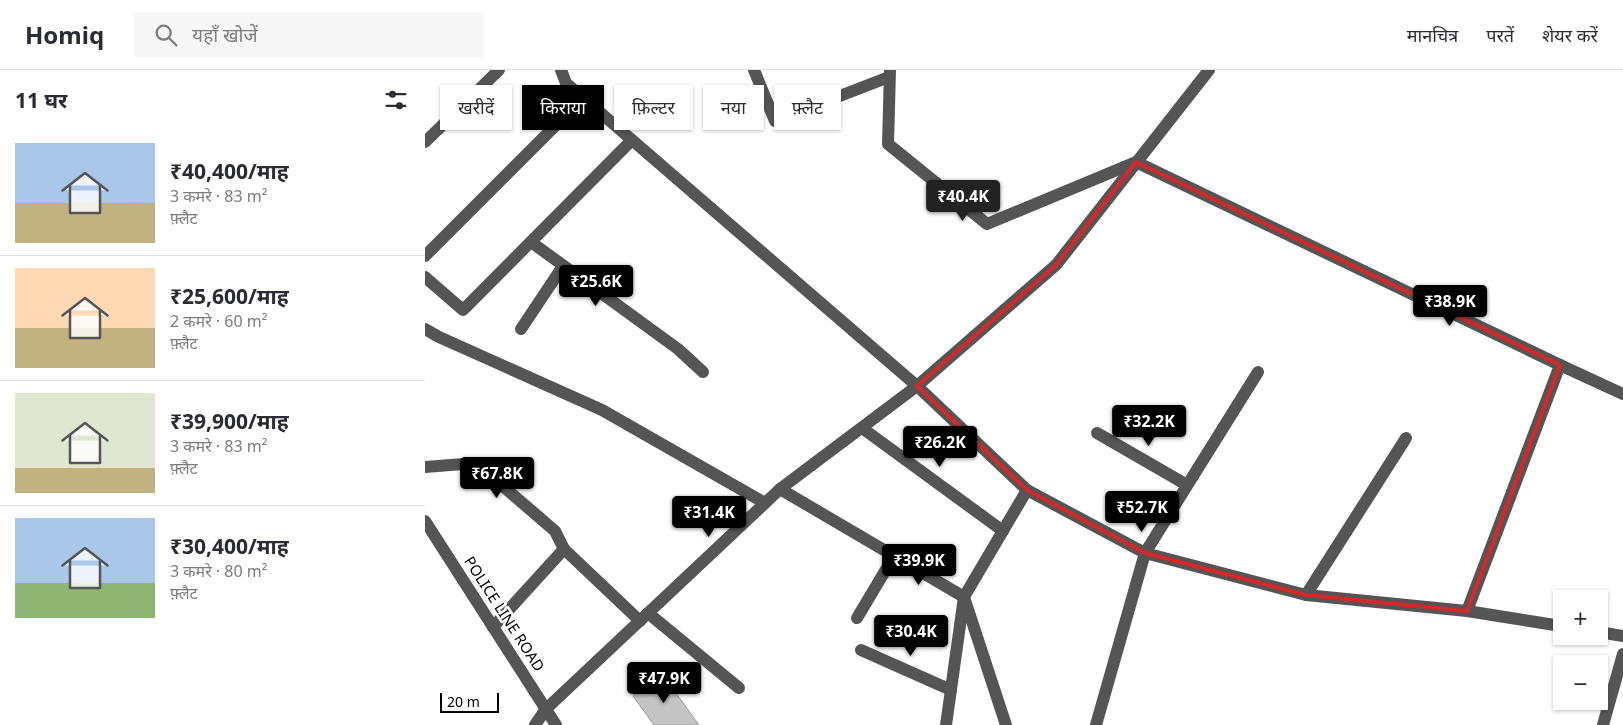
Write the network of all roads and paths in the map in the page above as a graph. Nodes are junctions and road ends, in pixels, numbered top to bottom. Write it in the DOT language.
graph roads {
  1 [pos="499,70"];
  2 [pos="561,70"];
  3 [pos="754,70"];
  4 [pos="1209,70"];
  5 [pos="889,73"];
  6 [pos="568,85"];
  7 [pos="604,116"];
  8 [pos="551,130"];
  9 [pos="632,140"];
  10 [pos="425,142"];
  11 [pos="1136,162"];
  12 [pos="531,242"];
  13 [pos="425,256"];
  14 [pos="563,266"];
  15 [pos="425,277"];
  16 [pos="425,329"];
  17 [pos="521,329"];
  18 [pos="1561,365"];
  19 [pos="703,372"];
  20 [pos="1258,372"];
  21 [pos="917,386"];
  22 [pos="1623,394"];
  23 [pos="862,428"];
  24 [pos="1097,432"];
  25 [pos="1406,438"];
  26 [pos="425,467"];
  27 [pos="1187,485"];
  28 [pos="780,489"];
  29 [pos="1027,490"];
  30 [pos="765,503"];
  31 [pos="425,522"];
  32 [pos="1003,531"];
  33 [pos="564,549"];
  34 [pos="1145,553"];
  35 [pos="895,556"];
  36 [pos="1306,595"];
  37 [pos="964,597"];
  38 [pos="1467,611"];
  39 [pos="644,617"];
  40 [pos="857,618"];
  41 [pos="1553,625"];
  42 [pos="493,627"];
  43 [pos="1608,634"];
  44 [pos="1623,636"];
  45 [pos="861,650"];
  46 [pos="1623,654"];
  47 [pos="739,688"];
  48 [pos="951,690"];
  49 [pos="546,709"];
  50 [pos="535,725"];
  51 [pos="556,725"];
  52 [pos="946,725"];
  53 [pos="1006,725"];
  54 [pos="1096,725"];
  55 [pos="1603,725"];
  1 -- 10 [label="street"];
  2 -- 6 [label="street"];
  3 -- 5 [label="street"];
  4 -- 11 [label="street"];
  5 -- 11 [label="street"];
  7 -- 9 [label="street"];
  8 -- 13 [label="street"];
  9 -- 12 [label="street"];
  9 -- 21 [label="street"];
  11 -- 18 [label="street"];
  11 -- 21 [label="street"];
  12 -- 14 [label="street"];
  12 -- 15 [label="street"];
  14 -- 17 [label="street"];
  14 -- 19 [label="street"];
  16 -- 30 [label="street"];
  18 -- 22 [label="street"];
  18 -- 38 [label="street"];
  20 -- 27 [label="street"];
  21 -- 23 [label="street"];
  21 -- 29 [label="street"];
  23 -- 28 [label="street"];
  23 -- 32 [label="street"];
  24 -- 27 [label="street"];
  25 -- 36 [label="street"];
  26 -- 33 [label="street"];
  27 -- 34 [label="street"];
  28 -- 30 [label="street"];
  28 -- 35 [label="street"];
  29 -- 32 [label="street"];
  29 -- 34 [label="street"];
  30 -- 39 [label="street"];
  31 -- 42 [label="street, POLICE LINE ROAD"];
  32 -- 37 [label="street"];
  33 -- 39 [label="street"];
  33 -- 42 [label="street"];
  34 -- 36 [label="street"];
  34 -- 54 [label="street"];
  35 -- 37 [label="street"];
  35 -- 40 [label="street"];
  36 -- 38 [label="street"];
  37 -- 48 [label="street"];
  37 -- 53 [label="street"];
  38 -- 41 [label="street"];
  39 -- 47 [label="street"];
  39 -- 49 [label="street"];
  42 -- 49 [label="street, POLICE LINE ROAD"];
  43 -- 44 [label="street"];
  45 -- 48 [label="street"];
  46 -- 55 [label="street"];
  48 -- 52 [label="street"];
  49 -- 50 [label="street"];
  49 -- 51 [label="street, POLICE LINE ROAD"];
}
